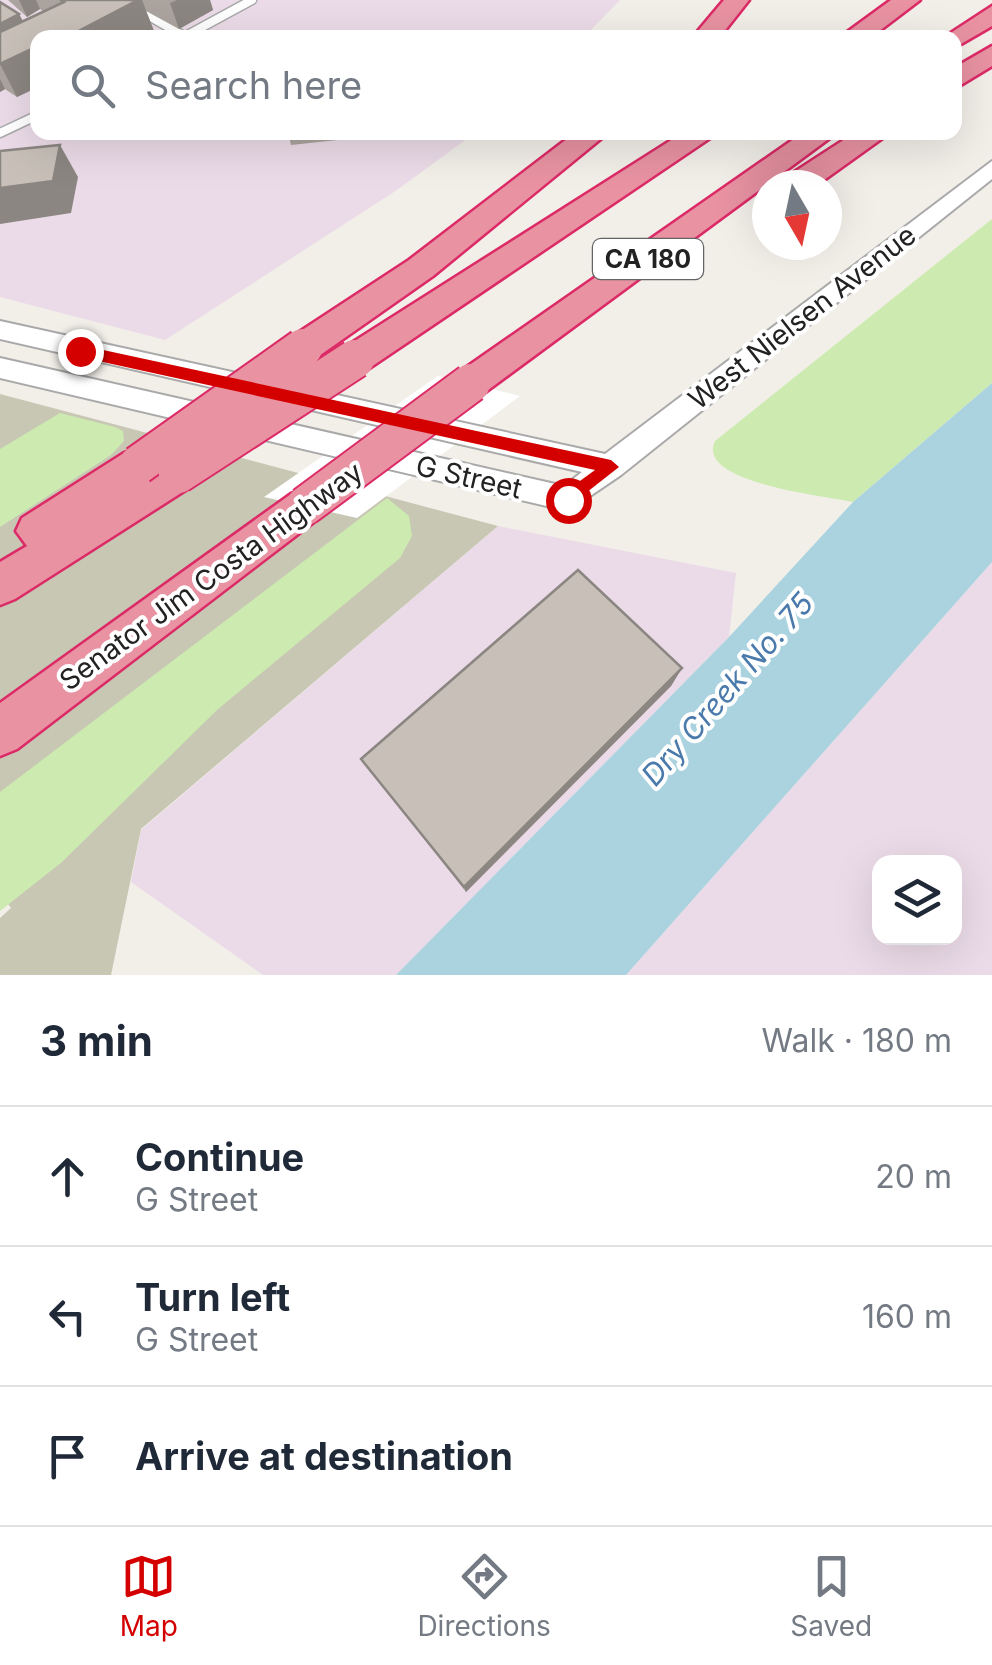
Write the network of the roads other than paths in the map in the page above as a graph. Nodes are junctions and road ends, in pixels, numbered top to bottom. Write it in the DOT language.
graph roads {
  1 [pos="121,0"];
  2 [pos="252,0"];
  3 [pos="714,0"];
  4 [pos="737,0"];
  5 [pos="908,0"];
  6 [pos="992,14"];
  7 [pos="171,30"];
  8 [pos="196,30"];
  9 [pos="691,30"];
  10 [pos="712,30"];
  11 [pos="864,30"];
  12 [pos="962,35"];
  13 [pos="992,57"];
  14 [pos="962,77"];
  15 [pos="30,119"];
  16 [pos="0,133"];
  17 [pos="585,140"];
  18 [pos="693,140"];
  19 [pos="813,140"];
  20 [pos="865,140"];
  21 [pos="992,168"];
  22 [pos="819,170"];
  23 [pos="752,213"];
  24 [pos="0,330"];
  25 [pos="80,351"];
  26 [pos="0,368"];
  27 [pos="52,382"];
  28 [pos="470,383"];
  29 [pos="611,467"];
  30 [pos="0,554"];
  31 [pos="0,585"];
  32 [pos="0,732"];
  1 -- 7 [label="lane"];
  2 -- 8 [label="lane"];
  3 -- 9 [label="highway"];
  4 -- 10 [label="highway"];
  5 -- 11 [label="highway"];
  6 -- 12 [label="highway"];
  13 -- 14 [label="highway"];
  15 -- 16 [label="lane"];
  17 -- 30 [label="highway, bridge"];
  18 -- 31 [label="highway, CA 180, bridge"];
  19 -- 28 [label="highway, CA 180"];
  20 -- 22 [label="highway"];
  21 -- 29 [label="street, West Nielsen Avenue"];
  23 -- 28 [label="highway"];
  24 -- 25 [label="street, G Street"];
  25 -- 27 [label="street"];
  25 -- 29 [label="street, G Street"];
  26 -- 27 [label="street, G Street"];
  27 -- 29 [label="street, G Street"];
  28 -- 32 [label="highway, Senator Jim Costa Highway / CA 180, bridge"];
}
